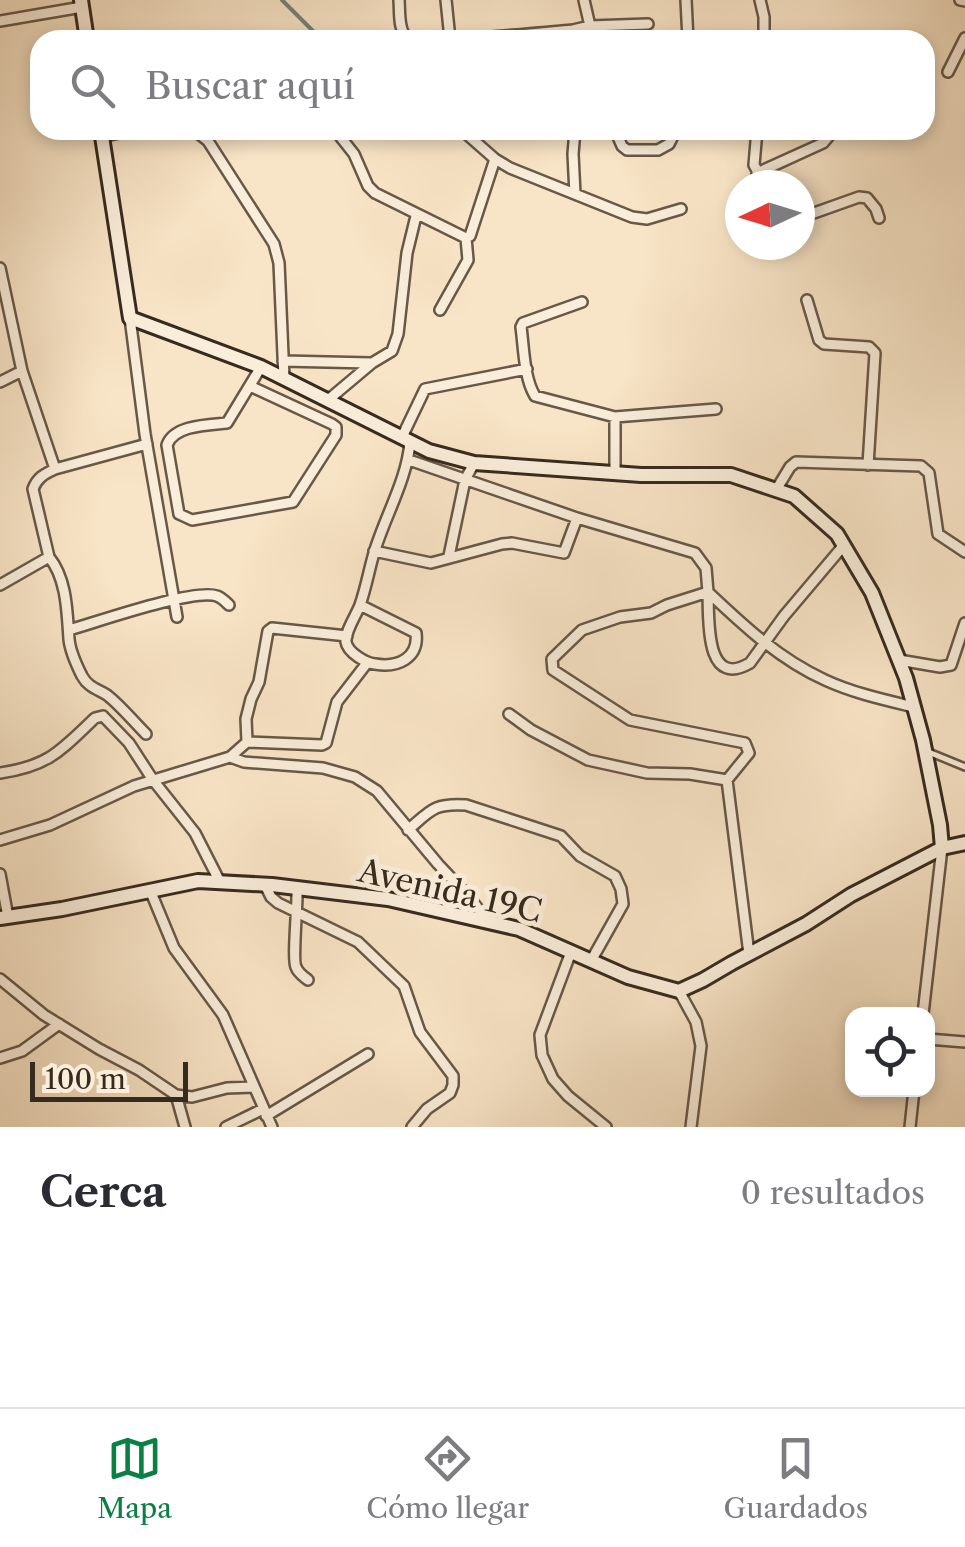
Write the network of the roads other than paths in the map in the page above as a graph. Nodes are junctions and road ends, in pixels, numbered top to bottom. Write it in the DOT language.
graph roads {
  1 [pos="399,0"];
  2 [pos="446,0"];
  3 [pos="584,0"];
  4 [pos="686,0"];
  5 [pos="760,0"];
  6 [pos="82,4"];
  7 [pos="0,21"];
  8 [pos="648,24"];
  9 [pos="590,26"];
  10 [pos="86,30"];
  11 [pos="401,30"];
  12 [pos="449,30"];
  13 [pos="573,30"];
  14 [pos="589,30"];
  15 [pos="688,30"];
  16 [pos="764,30"];
  17 [pos="965,38"];
  18 [pos="948,72"];
  19 [pos="103,140"];
  20 [pos="206,140"];
  21 [pos="343,140"];
  22 [pos="473,140"];
  23 [pos="574,140"];
  24 [pos="619,140"];
  25 [pos="671,140"];
  26 [pos="756,140"];
  27 [pos="827,140"];
  28 [pos="495,159"];
  29 [pos="756,170"];
  30 [pos="766,170"];
  31 [pos="575,194"];
  32 [pos="681,208"];
  33 [pos="815,213"];
  34 [pos="416,216"];
  35 [pos="879,218"];
  36 [pos="466,238"];
  37 [pos="0,268"];
  38 [pos="806,300"];
  39 [pos="582,302"];
  40 [pos="440,310"];
  41 [pos="130,318"];
  42 [pos="284,360"];
  43 [pos="372,363"];
  44 [pos="261,366"];
  45 [pos="526,369"];
  46 [pos="22,372"];
  47 [pos="284,378"];
  48 [pos="0,382"];
  49 [pos="250,386"];
  50 [pos="328,400"];
  51 [pos="716,409"];
  52 [pos="615,417"];
  53 [pos="406,440"];
  54 [pos="147,444"];
  55 [pos="408,460"];
  56 [pos="474,463"];
  57 [pos="868,464"];
  58 [pos="55,470"];
  59 [pos="616,474"];
  60 [pos="465,480"];
  61 [pos="776,490"];
  62 [pos="576,518"];
  63 [pos="844,545"];
  64 [pos="374,551"];
  65 [pos="965,552"];
  66 [pos="50,556"];
  67 [pos="449,556"];
  68 [pos="0,585"];
  69 [pos="708,592"];
  70 [pos="174,599"];
  71 [pos="360,605"];
  72 [pos="229,606"];
  73 [pos="177,618"];
  74 [pos="965,623"];
  75 [pos="70,630"];
  76 [pos="347,636"];
  77 [pos="763,642"];
  78 [pos="899,660"];
  79 [pos="366,663"];
  80 [pos="914,707"];
  81 [pos="509,714"];
  82 [pos="146,734"];
  83 [pos="247,742"];
  84 [pos="926,750"];
  85 [pos="230,757"];
  86 [pos="965,767"];
  87 [pos="0,774"];
  88 [pos="153,780"];
  89 [pos="727,780"];
  90 [pos="408,830"];
  91 [pos="0,840"];
  92 [pos="965,843"];
  93 [pos="942,848"];
  94 [pos="0,874"];
  95 [pos="220,882"];
  96 [pos="265,885"];
  97 [pos="297,888"];
  98 [pos="150,890"];
  99 [pos="298,913"];
  100 [pos="4,917"];
  101 [pos="488,922"];
  102 [pos="570,952"];
  103 [pos="749,954"];
  104 [pos="590,961"];
  105 [pos="0,979"];
  106 [pos="308,980"];
  107 [pos="679,991"];
  108 [pos="924,1007"];
  109 [pos="59,1024"];
  110 [pos="935,1040"];
  111 [pos="965,1042"];
  112 [pos="368,1054"];
  113 [pos="0,1058"];
  114 [pos="253,1087"];
  115 [pos="176,1095"];
  116 [pos="913,1097"];
  117 [pos="264,1113"];
  118 [pos="185,1127"];
  119 [pos="226,1127"];
  120 [pos="272,1127"];
  121 [pos="412,1127"];
  122 [pos="606,1127"];
  123 [pos="691,1127"];
  124 [pos="910,1127"];
  1 -- 11 [label="street"];
  2 -- 12 [label="street"];
  3 -- 9 [label="street"];
  4 -- 15 [label="street"];
  5 -- 16 [label="street"];
  6 -- 7 [label="street"];
  6 -- 10 [label="street"];
  8 -- 9 [label="street"];
  9 -- 13 [label="street"];
  9 -- 14 [label="street"];
  17 -- 18 [label="street"];
  19 -- 41 [label="street"];
  20 -- 42 [label="street"];
  21 -- 34 [label="street"];
  22 -- 28 [label="street"];
  23 -- 31 [label="street"];
  24 -- 25 [label="street"];
  26 -- 29 [label="street"];
  27 -- 30 [label="street"];
  28 -- 31 [label="street"];
  28 -- 36 [label="street"];
  31 -- 32 [label="street"];
  33 -- 35 [label="street"];
  34 -- 36 [label="street"];
  34 -- 43 [label="street"];
  36 -- 40 [label="street"];
  37 -- 46 [label="street"];
  38 -- 57 [label="street"];
  39 -- 45 [label="street"];
  41 -- 44 [label="street"];
  41 -- 54 [label="street"];
  42 -- 43 [label="street"];
  42 -- 47 [label="street"];
  43 -- 50 [label="street"];
  44 -- 47 [label="street"];
  44 -- 49 [label="street"];
  45 -- 52 [label="street"];
  45 -- 53 [label="street"];
  46 -- 48 [label="street"];
  46 -- 58 [label="street"];
  47 -- 50 [label="street"];
  49 -- 49 [label="street"];
  50 -- 53 [label="street"];
  51 -- 52 [label="street"];
  52 -- 59 [label="street"];
  53 -- 55 [label="street"];
  53 -- 56 [label="street"];
  54 -- 58 [label="street"];
  54 -- 70 [label="street"];
  55 -- 60 [label="street"];
  55 -- 64 [label="street"];
  56 -- 59 [label="street"];
  56 -- 60 [label="street"];
  57 -- 61 [label="street"];
  57 -- 65 [label="street"];
  58 -- 66 [label="street"];
  59 -- 61 [label="street"];
  60 -- 62 [label="street"];
  60 -- 67 [label="street"];
  61 -- 63 [label="street"];
  62 -- 67 [label="street"];
  62 -- 69 [label="street"];
  63 -- 77 [label="street"];
  63 -- 78 [label="street"];
  64 -- 67 [label="street"];
  64 -- 71 [label="street"];
  66 -- 68 [label="street"];
  66 -- 75 [label="street"];
  69 -- 77 [label="street"];
  69 -- 77 [label="street"];
  69 -- 89 [label="street"];
  70 -- 72 [label="street"];
  70 -- 73 [label="street"];
  70 -- 75 [label="street"];
  71 -- 76 [label="street"];
  71 -- 79 [label="street"];
  74 -- 78 [label="street"];
  75 -- 82 [label="street"];
  76 -- 79 [label="street"];
  76 -- 83 [label="street"];
  77 -- 80 [label="street"];
  78 -- 80 [label="street"];
  79 -- 83 [label="street"];
  80 -- 84 [label="street"];
  81 -- 89 [label="street"];
  83 -- 85 [label="street"];
  84 -- 86 [label="lane"];
  84 -- 93 [label="street"];
  85 -- 88 [label="street"];
  85 -- 90 [label="street"];
  87 -- 88 [label="street"];
  88 -- 91 [label="street"];
  88 -- 95 [label="street"];
  89 -- 103 [label="street"];
  90 -- 101 [label="street"];
  90 -- 104 [label="street"];
  92 -- 93 [label="street"];
  93 -- 103 [label="street"];
  93 -- 108 [label="street"];
  94 -- 100 [label="street"];
  95 -- 96 [label="street, Avenida 19C"];
  95 -- 98 [label="street, Avenida 19C"];
  96 -- 97 [label="street, Avenida 19C"];
  96 -- 99 [label="street"];
  97 -- 99 [label="street"];
  97 -- 101 [label="street, Avenida 19C"];
  98 -- 100 [label="street, Avenida 19C"];
  98 -- 114 [label="street"];
  99 -- 106 [label="street"];
  99 -- 121 [label="street"];
  101 -- 102 [label="street, Avenida 19C"];
  102 -- 104 [label="street, Avenida 19C"];
  102 -- 122 [label="street"];
  103 -- 107 [label="street"];
  104 -- 107 [label="street, Avenida 19C"];
  105 -- 109 [label="street"];
  107 -- 123 [label="street"];
  109 -- 113 [label="street"];
  109 -- 115 [label="street"];
  110 -- 111 [label="street"];
  112 -- 117 [label="street"];
  114 -- 115 [label="street"];
  114 -- 117 [label="street"];
  115 -- 118 [label="street"];
  116 -- 124 [label="street"];
  117 -- 119 [label="street"];
  117 -- 120 [label="street"];
}
